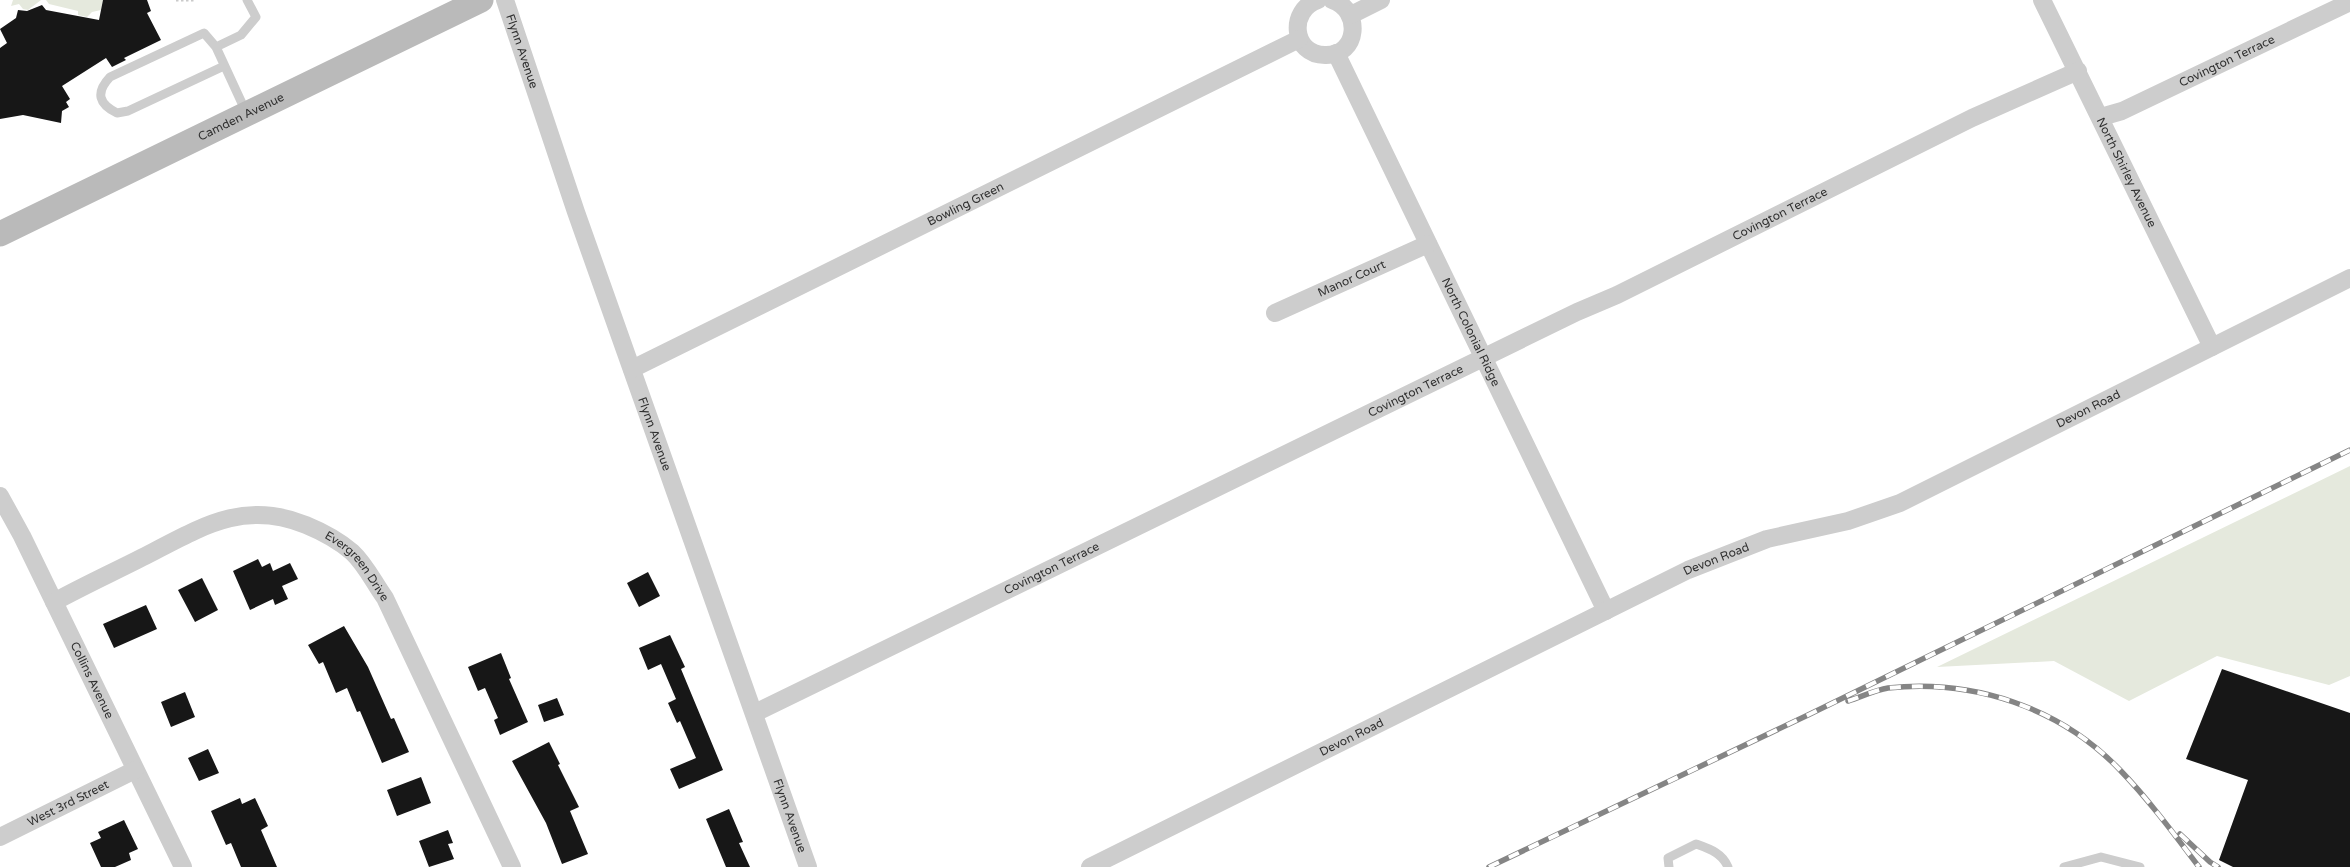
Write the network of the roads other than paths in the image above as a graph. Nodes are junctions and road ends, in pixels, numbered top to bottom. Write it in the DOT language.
graph roads {
  1 [pos="247,0"];
  2 [pos="481,0"];
  3 [pos="505,0"];
  4 [pos="1332,0"];
  5 [pos="1381,0"];
  6 [pos="2042,0"];
  7 [pos="1314,1"];
  8 [pos="2350,2"];
  9 [pos="1351,15"];
  10 [pos="1299,40"];
  11 [pos="216,47"];
  12 [pos="1336,54"];
  13 [pos="224,66"];
  14 [pos="2078,71"];
  15 [pos="247,113"];
  16 [pos="2101,118"];
  17 [pos="0,234"];
  18 [pos="1428,244"];
  19 [pos="2350,278"];
  20 [pos="1275,313"];
  21 [pos="2212,347"];
  22 [pos="1484,358"];
  23 [pos="632,369"];
  24 [pos="0,496"];
  25 [pos="54,602"];
  26 [pos="1606,611"];
  27 [pos="755,713"];
  28 [pos="136,770"];
  29 [pos="0,837"];
  30 [pos="182,867"];
  31 [pos="512,867"];
  32 [pos="808,867"];
  33 [pos="1090,867"];
  34 [pos="1669,867"];
  35 [pos="1728,867"];
  36 [pos="2064,867"];
  37 [pos="2140,867"];
  1 -- 11 [label="lane"];
  2 -- 15 [label="main road, Camden Avenue"];
  3 -- 23 [label="street, Flynn Avenue"];
  4 -- 9 [label="street"];
  5 -- 9 [label="street"];
  6 -- 14 [label="street, North Shirley Avenue"];
  7 -- 10 [label="street"];
  8 -- 16 [label="street, Covington Terrace"];
  9 -- 12 [label="street"];
  10 -- 12 [label="street"];
  10 -- 23 [label="street, Bowling Green"];
  11 -- 13 [label="lane"];
  11 -- 13 [label="lane"];
  12 -- 18 [label="street, North Colonial Ridge"];
  13 -- 15 [label="lane"];
  14 -- 16 [label="street, North Shirley Avenue"];
  14 -- 22 [label="street, Covington Terrace"];
  15 -- 17 [label="main road, Camden Avenue"];
  16 -- 21 [label="street, North Shirley Avenue"];
  18 -- 20 [label="street, Manor Court"];
  18 -- 22 [label="street, North Colonial Ridge"];
  19 -- 21 [label="street, Devon Road"];
  21 -- 26 [label="street, Devon Road"];
  22 -- 26 [label="street, North Colonial Ridge"];
  22 -- 27 [label="street, Covington Terrace"];
  23 -- 27 [label="street, Flynn Avenue"];
  24 -- 25 [label="street, Collins Avenue"];
  25 -- 28 [label="street, Collins Avenue"];
  25 -- 31 [label="street, Evergreen Drive"];
  26 -- 33 [label="street, Devon Road"];
  27 -- 32 [label="street, Flynn Avenue"];
  28 -- 29 [label="street, West 3rd Street"];
  28 -- 30 [label="street, Collins Avenue"];
  34 -- 35 [label="lane"];
  36 -- 37 [label="lane"];
}
